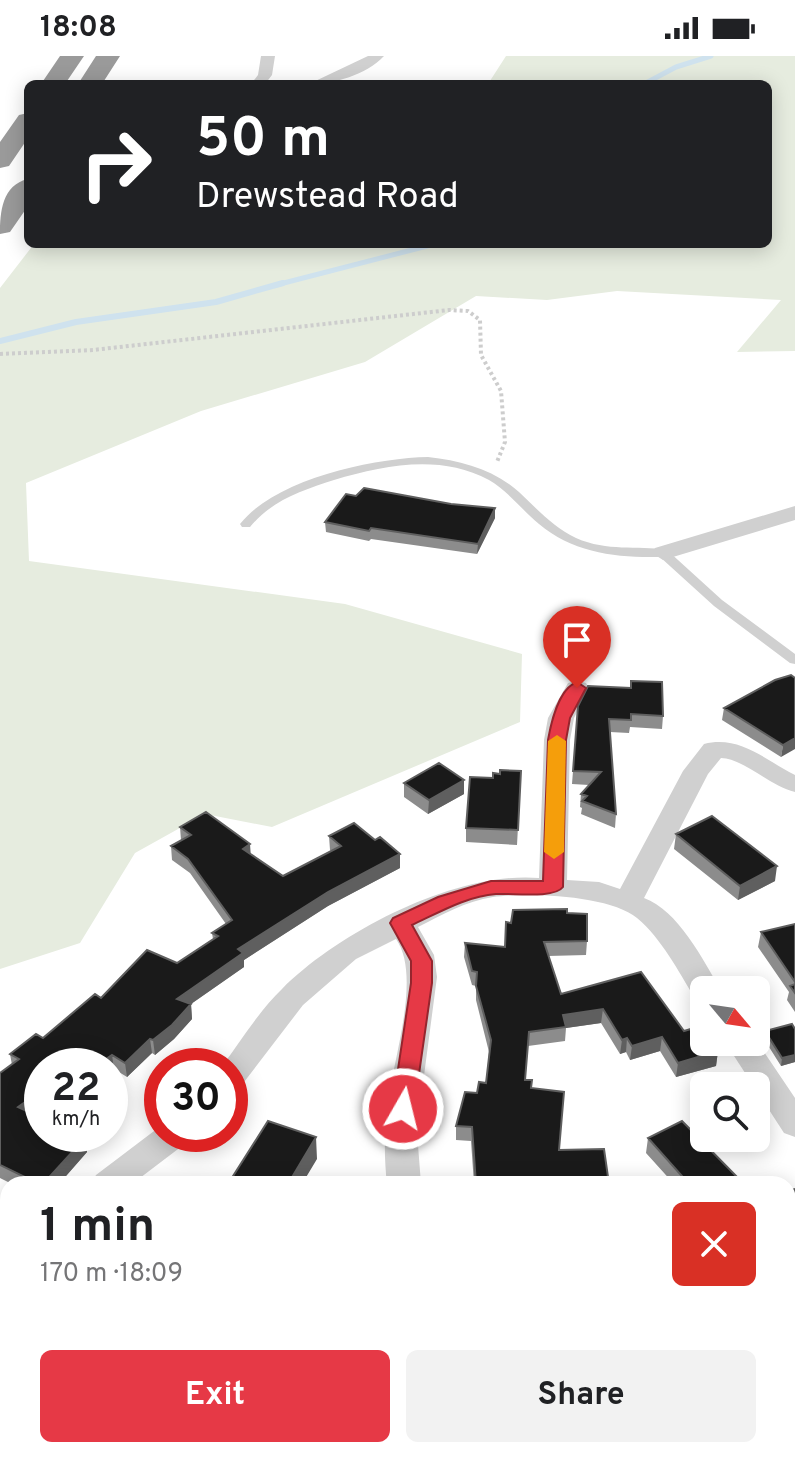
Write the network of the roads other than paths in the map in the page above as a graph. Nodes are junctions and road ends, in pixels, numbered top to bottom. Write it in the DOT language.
graph roads {
  1 [pos="72,56"];
  2 [pos="108,56"];
  3 [pos="268,56"];
  4 [pos="377,56"];
  5 [pos="56,80"];
  6 [pos="93,80"];
  7 [pos="261,80"];
  8 [pos="326,80"];
  9 [pos="24,126"];
  10 [pos="0,160"];
  11 [pos="24,193"];
  12 [pos="0,226"];
  13 [pos="795,513"];
  14 [pos="246,524"];
  15 [pos="663,553"];
  16 [pos="795,660"];
  17 [pos="577,688"];
  18 [pos="795,784"];
  19 [pos="553,887"];
  20 [pos="628,901"];
  21 [pos="400,923"];
  22 [pos="697,976"];
  23 [pos="248,1054"];
  24 [pos="750,1056"];
  25 [pos="795,1124"];
  26 [pos="150,1152"];
  27 [pos="119,1176"];
  28 [pos="403,1176"];
  1 -- 5 [label="highway"];
  2 -- 6 [label="highway"];
  3 -- 7 [label="street"];
  4 -- 8 [label="street"];
  9 -- 10 [label="highway"];
  11 -- 12 [label="highway"];
  13 -- 15 [label="street"];
  14 -- 15 [label="lane"];
  15 -- 16 [label="lane"];
  17 -- 19 [label="street"];
  18 -- 20 [label="street"];
  19 -- 20 [label="street"];
  19 -- 21 [label="street"];
  20 -- 22 [label="street"];
  21 -- 23 [label="street"];
  21 -- 28 [label="street"];
  24 -- 25 [label="street"];
  26 -- 27 [label="street"];
}
